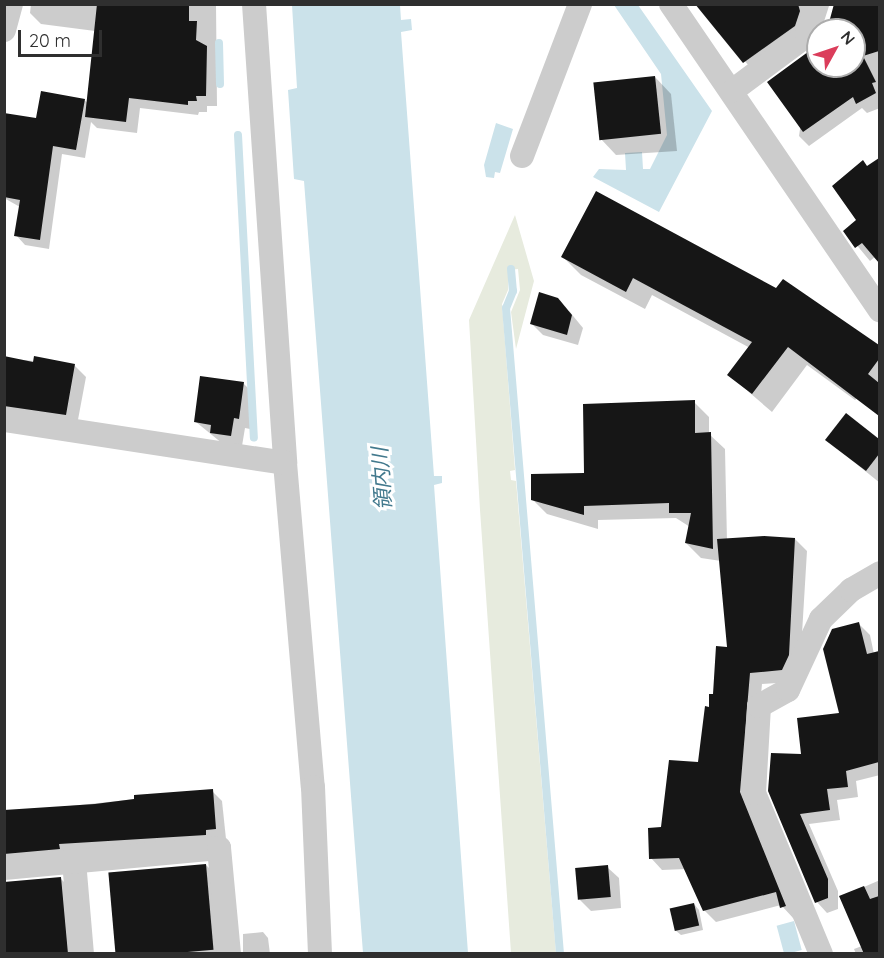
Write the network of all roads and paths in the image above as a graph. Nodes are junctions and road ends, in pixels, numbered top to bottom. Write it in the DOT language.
graph roads {
  1 [pos="11,4"];
  2 [pos="254,4"];
  3 [pos="580,4"];
  4 [pos="671,4"];
  5 [pos="816,4"];
  6 [pos="4,30"];
  7 [pos="732,92"];
  8 [pos="522,156"];
  9 [pos="879,310"];
  10 [pos="4,420"];
  11 [pos="285,463"];
  12 [pos="879,573"];
  13 [pos="74,861"];
  14 [pos="4,868"];
  15 [pos="82,954"];
  16 [pos="229,954"];
  17 [pos="320,954"];
  18 [pos="821,954"];
  1 -- 6 [label="street"];
  2 -- 11 [label="street"];
  3 -- 8 [label="street"];
  4 -- 7 [label="street"];
  5 -- 7 [label="street"];
  7 -- 9 [label="street"];
  10 -- 11 [label="street"];
  11 -- 17 [label="street"];
  12 -- 18 [label="street"];
  13 -- 14 [label="street"];
  13 -- 15 [label="street"];
  13 -- 16 [label="street"];
}
